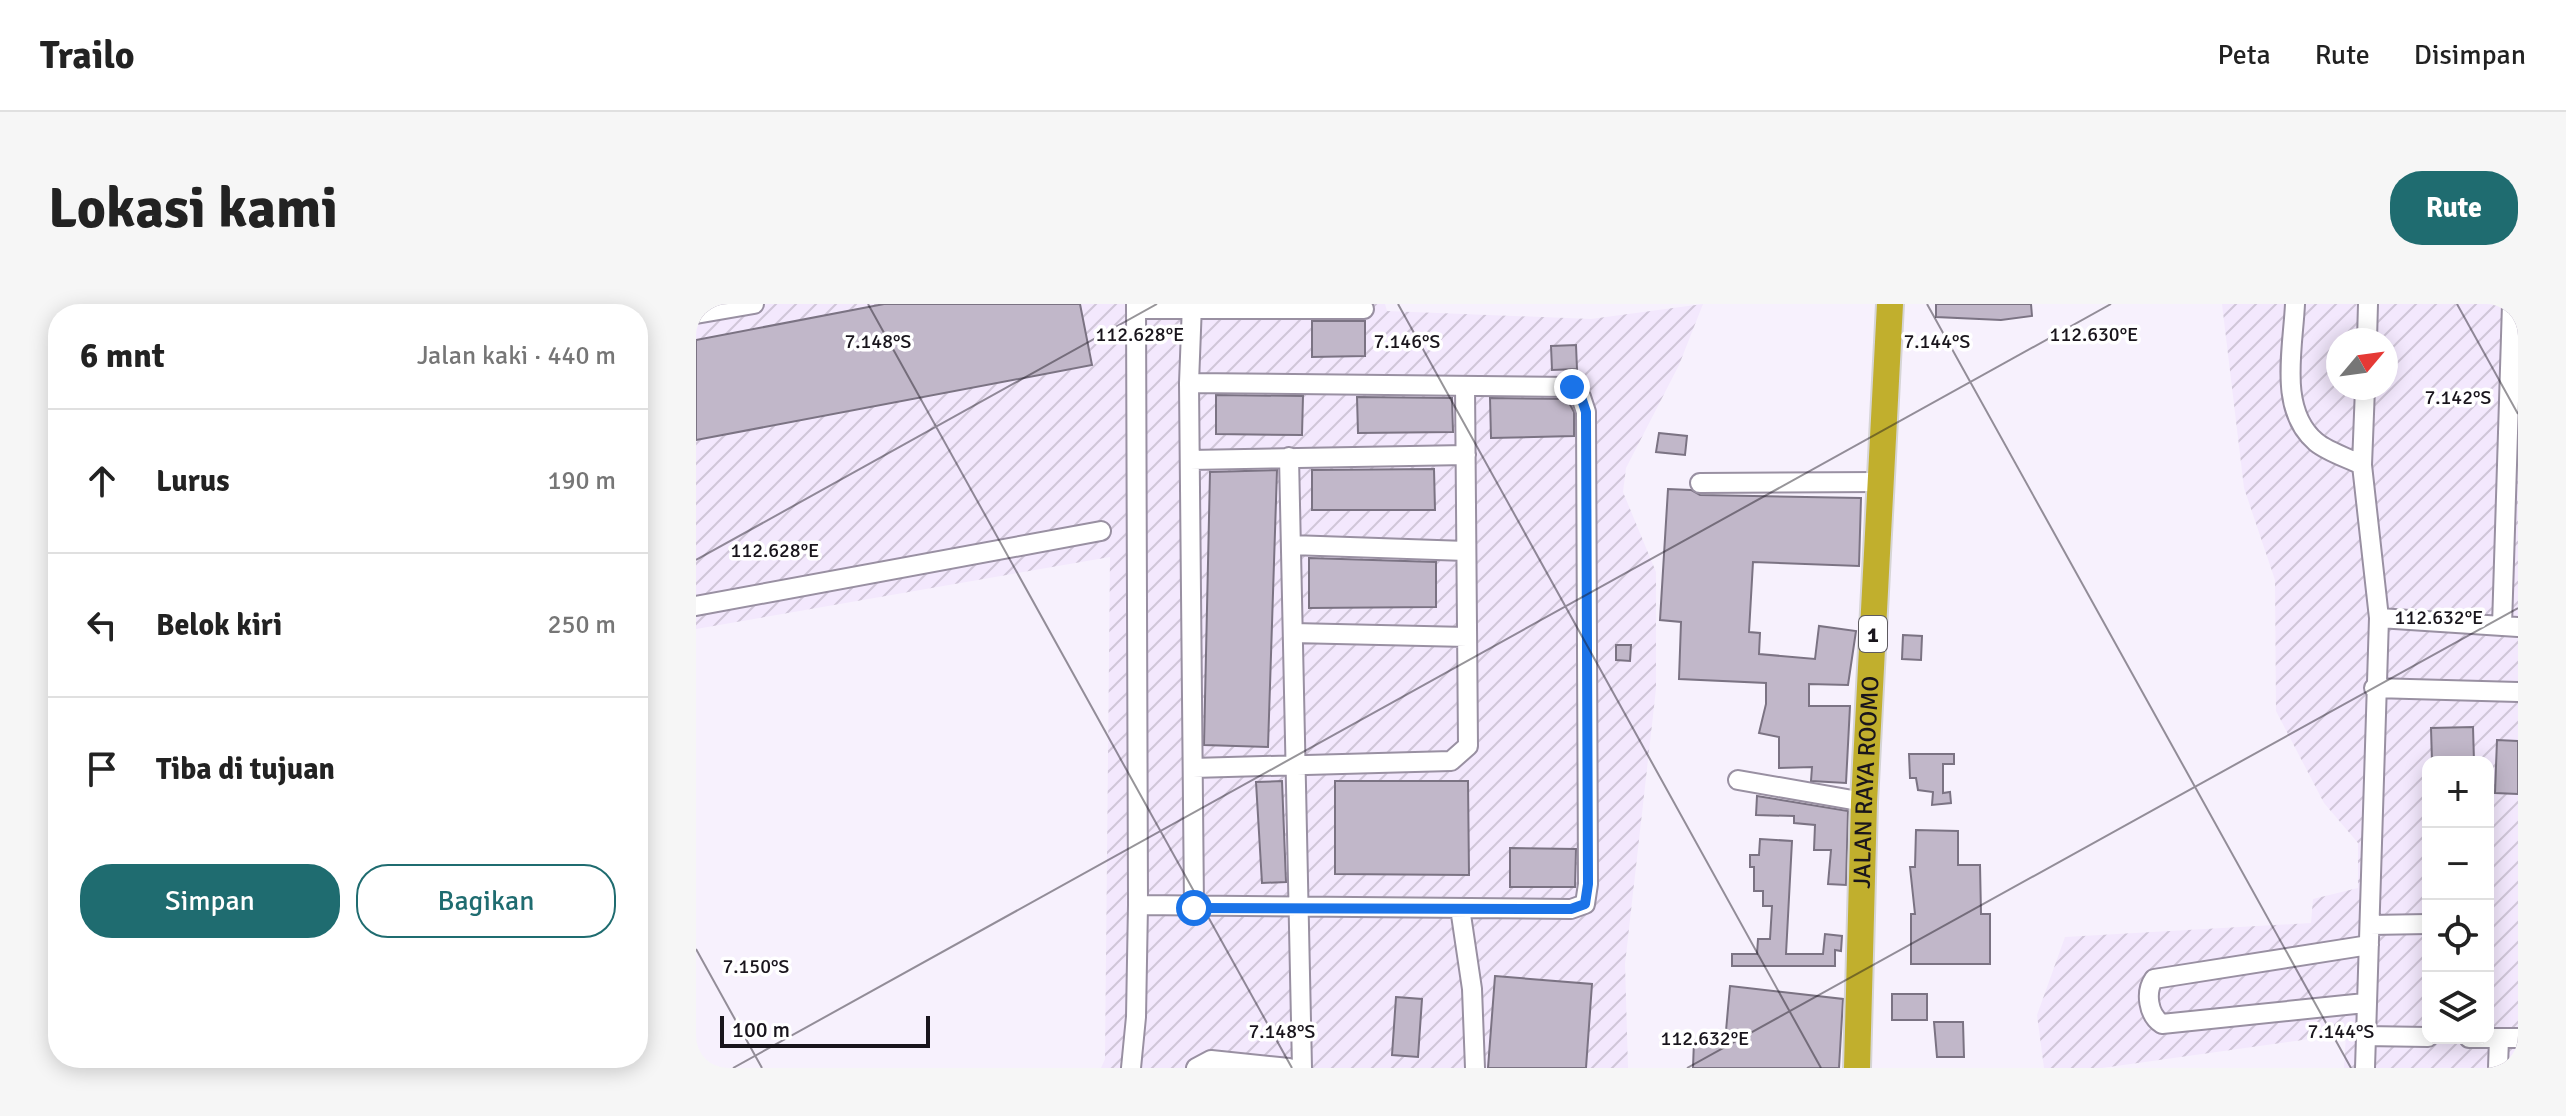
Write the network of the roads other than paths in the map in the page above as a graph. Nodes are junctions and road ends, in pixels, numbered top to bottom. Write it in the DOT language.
graph roads {
  1 [pos="754,304"];
  2 [pos="1890,304"];
  3 [pos="2295,304"];
  4 [pos="2368,304"];
  5 [pos="2512,304"];
  6 [pos="1136,306"];
  7 [pos="1192,306"];
  8 [pos="1364,309"];
  9 [pos="696,314"];
  10 [pos="2367,328"];
  11 [pos="1189,383"];
  12 [pos="1465,386"];
  13 [pos="2365,400"];
  14 [pos="1466,455"];
  15 [pos="1289,457"];
  16 [pos="1190,460"];
  17 [pos="2362,465"];
  18 [pos="1879,482"];
  19 [pos="1700,483"];
  20 [pos="1101,531"];
  21 [pos="1291,545"];
  22 [pos="1466,551"];
  23 [pos="696,606"];
  24 [pos="2379,618"];
  25 [pos="2510,627"];
  26 [pos="1293,633"];
  27 [pos="1467,637"];
  28 [pos="2374,688"];
  29 [pos="2518,692"];
  30 [pos="1296,766"];
  31 [pos="1193,768"];
  32 [pos="1738,780"];
  33 [pos="1864,802"];
  34 [pos="1138,905"];
  35 [pos="1299,907"];
  36 [pos="1194,908"];
  37 [pos="1460,908"];
  38 [pos="2422,924"];
  39 [pos="2370,925"];
  40 [pos="2369,945"];
  41 [pos="2365,1003"];
  42 [pos="2365,1036"];
  43 [pos="2421,1037"];
  44 [pos="2509,1038"];
  45 [pos="1131,1068"];
  46 [pos="1196,1068"];
  47 [pos="1289,1068"];
  48 [pos="1302,1068"];
  49 [pos="1475,1068"];
  50 [pos="1857,1068"];
  51 [pos="2365,1068"];
  52 [pos="2498,1068"];
  1 -- 9 [label="lane"];
  2 -- 18 [label="highway, JALAN RAYA ROOMO / 1"];
  3 -- 17 [label="lane"];
  4 -- 10 [label="lane"];
  5 -- 25 [label="lane"];
  6 -- 7 [label="lane"];
  6 -- 34 [label="lane"];
  7 -- 8 [label="lane"];
  7 -- 11 [label="lane"];
  11 -- 12 [label="lane"];
  11 -- 16 [label="lane"];
  12 -- 14 [label="lane"];
  12 -- 37 [label="lane"];
  13 -- 17 [label="lane"];
  14 -- 15 [label="lane"];
  14 -- 22 [label="lane"];
  15 -- 16 [label="lane"];
  15 -- 21 [label="lane"];
  16 -- 31 [label="lane"];
  17 -- 24 [label="lane"];
  18 -- 19 [label="lane"];
  18 -- 33 [label="highway, JALAN RAYA ROOMO / 1"];
  20 -- 23 [label="lane"];
  21 -- 22 [label="lane"];
  21 -- 26 [label="lane"];
  22 -- 27 [label="lane"];
  24 -- 25 [label="lane"];
  24 -- 28 [label="lane"];
  26 -- 27 [label="lane"];
  26 -- 30 [label="lane"];
  27 -- 30 [label="lane"];
  28 -- 29 [label="lane"];
  28 -- 39 [label="lane"];
  30 -- 31 [label="lane"];
  30 -- 35 [label="lane"];
  31 -- 36 [label="lane"];
  32 -- 33 [label="lane"];
  33 -- 50 [label="highway, JALAN RAYA ROOMO / 1"];
  34 -- 36 [label="lane"];
  34 -- 45 [label="lane"];
  35 -- 36 [label="lane"];
  35 -- 37 [label="lane"];
  35 -- 48 [label="lane"];
  37 -- 49 [label="lane"];
  38 -- 39 [label="lane"];
  39 -- 40 [label="lane"];
  40 -- 41 [label="lane"];
  40 -- 41 [label="lane"];
  41 -- 42 [label="lane"];
  42 -- 43 [label="lane"];
  42 -- 51 [label="lane"];
  44 -- 52 [label="lane"];
  46 -- 47 [label="lane"];
}
